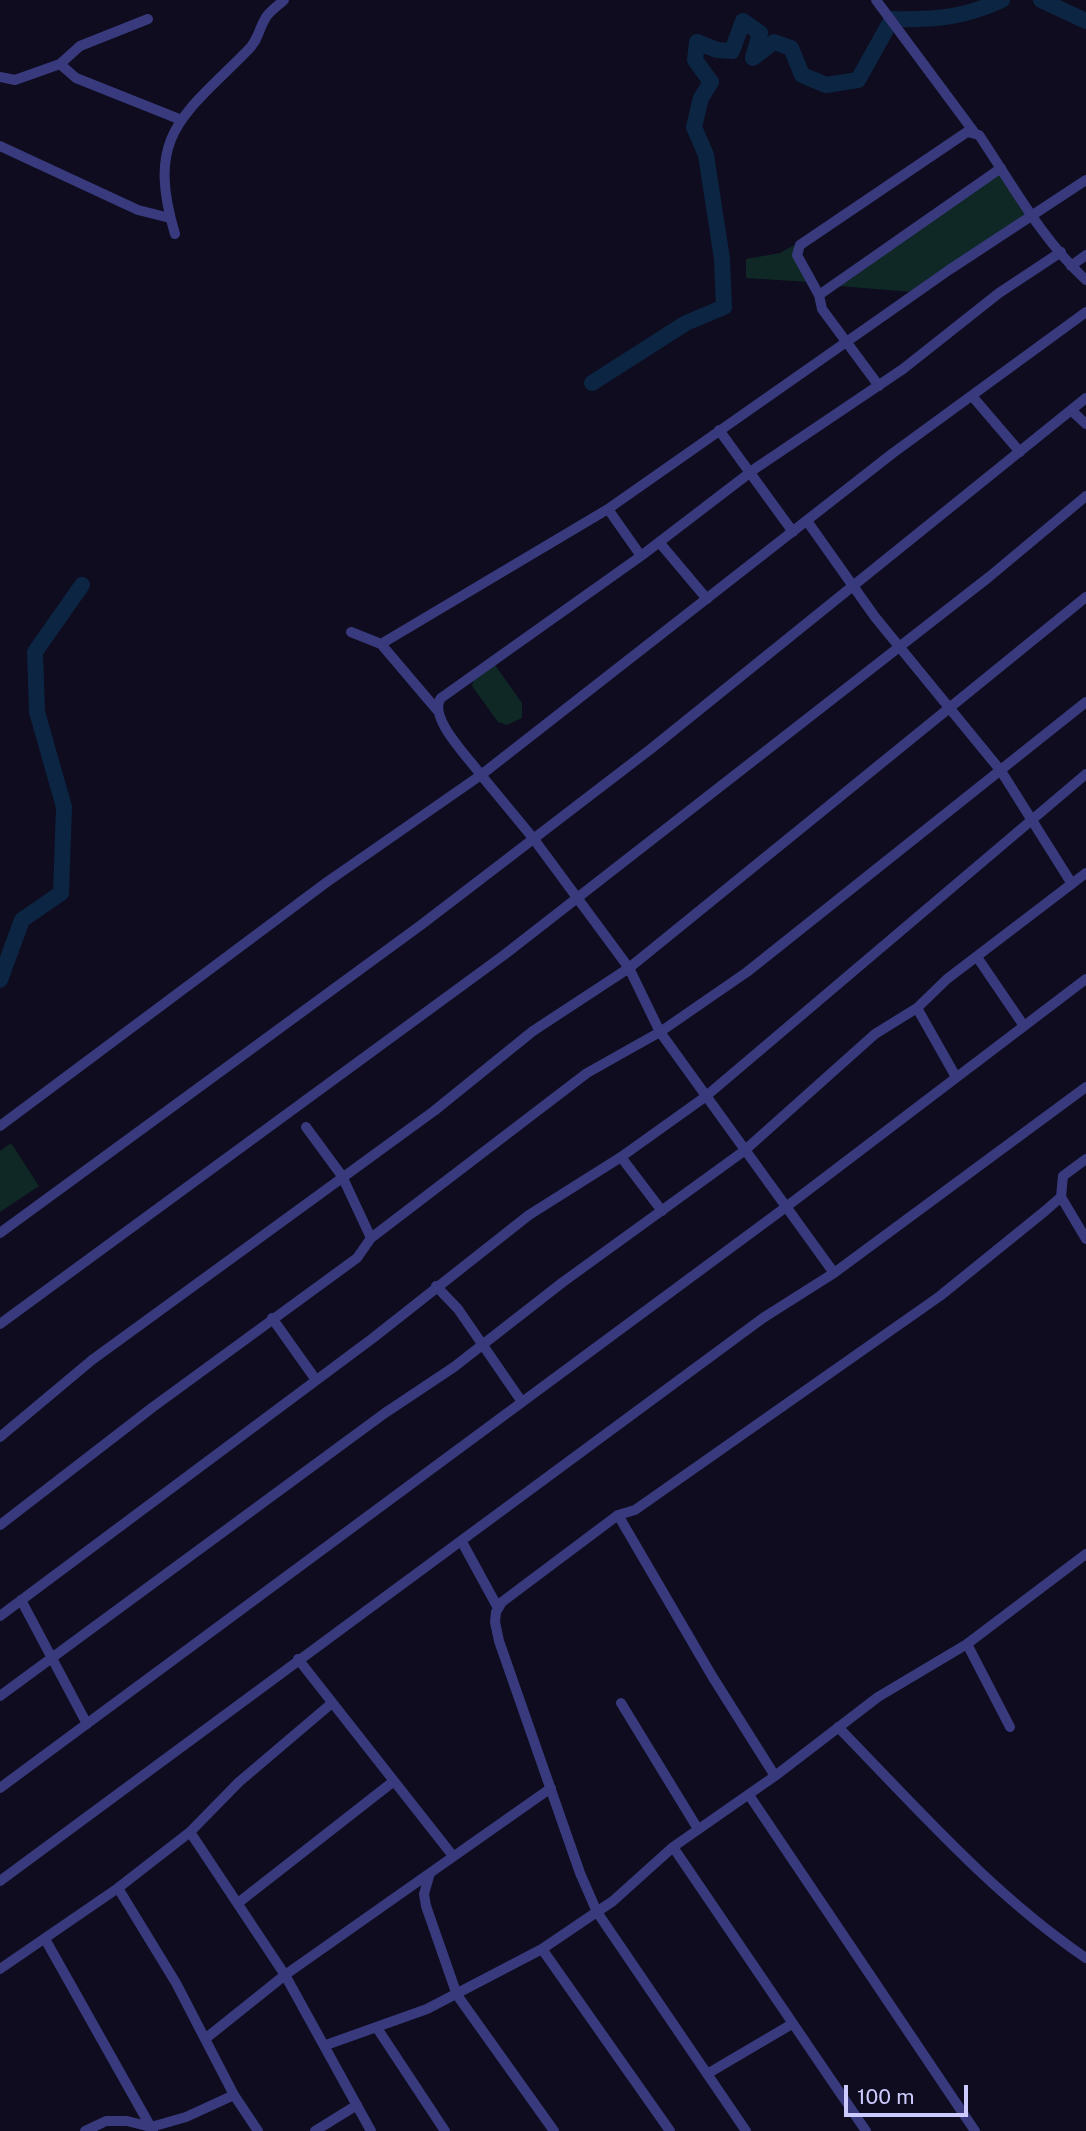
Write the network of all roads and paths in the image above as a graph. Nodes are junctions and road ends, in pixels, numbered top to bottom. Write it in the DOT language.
graph roads {
  1 [pos="284,0"];
  2 [pos="876,0"];
  3 [pos="148,19"];
  4 [pos="60,64"];
  5 [pos="0,77"];
  6 [pos="179,119"];
  7 [pos="974,132"];
  8 [pos="0,146"];
  9 [pos="1001,168"];
  10 [pos="1086,180"];
  11 [pos="1032,215"];
  12 [pos="170,218"];
  13 [pos="175,234"];
  14 [pos="1061,252"];
  15 [pos="1086,255"];
  16 [pos="1071,266"];
  17 [pos="1086,280"];
  18 [pos="820,295"];
  19 [pos="1086,313"];
  20 [pos="846,341"];
  21 [pos="879,386"];
  22 [pos="972,396"];
  23 [pos="1086,398"];
  24 [pos="1071,410"];
  25 [pos="1086,424"];
  26 [pos="719,430"];
  27 [pos="1020,452"];
  28 [pos="750,473"];
  29 [pos="1086,496"];
  30 [pos="608,509"];
  31 [pos="807,521"];
  32 [pos="793,532"];
  33 [pos="659,542"];
  34 [pos="641,556"];
  35 [pos="852,587"];
  36 [pos="1086,597"];
  37 [pos="707,599"];
  38 [pos="351,632"];
  39 [pos="381,644"];
  40 [pos="899,646"];
  41 [pos="1086,702"];
  42 [pos="950,708"];
  43 [pos="436,710"];
  44 [pos="1001,771"];
  45 [pos="1086,774"];
  46 [pos="481,775"];
  47 [pos="1032,819"];
  48 [pos="533,838"];
  49 [pos="1086,873"];
  50 [pos="1072,884"];
  51 [pos="578,896"];
  52 [pos="977,957"];
  53 [pos="629,968"];
  54 [pos="1086,979"];
  55 [pos="916,1008"];
  56 [pos="1024,1026"];
  57 [pos="660,1032"];
  58 [pos="956,1077"];
  59 [pos="1086,1087"];
  60 [pos="705,1097"];
  61 [pos="0,1126"];
  62 [pos="306,1127"];
  63 [pos="744,1151"];
  64 [pos="621,1157"];
  65 [pos="1086,1159"];
  66 [pos="342,1176"];
  67 [pos="1061,1196"];
  68 [pos="786,1207"];
  69 [pos="662,1211"];
  70 [pos="1082,1223"];
  71 [pos="0,1233"];
  72 [pos="371,1238"];
  73 [pos="1086,1239"];
  74 [pos="834,1273"];
  75 [pos="436,1286"];
  76 [pos="272,1318"];
  77 [pos="0,1324"];
  78 [pos="482,1346"];
  79 [pos="316,1380"];
  80 [pos="522,1402"];
  81 [pos="0,1437"];
  82 [pos="136,1498"];
  83 [pos="138,1511"];
  84 [pos="618,1515"];
  85 [pos="0,1525"];
  86 [pos="462,1542"];
  87 [pos="1086,1554"];
  88 [pos="21,1601"];
  89 [pos="498,1608"];
  90 [pos="0,1616"];
  91 [pos="967,1644"];
  92 [pos="52,1657"];
  93 [pos="298,1659"];
  94 [pos="0,1696"];
  95 [pos="332,1703"];
  96 [pos="621,1703"];
  97 [pos="87,1724"];
  98 [pos="838,1727"];
  99 [pos="1010,1727"];
  100 [pos="775,1776"];
  101 [pos="394,1781"];
  102 [pos="0,1788"];
  103 [pos="551,1788"];
  104 [pos="749,1795"];
  105 [pos="698,1829"];
  106 [pos="190,1832"];
  107 [pos="673,1847"];
  108 [pos="453,1856"];
  109 [pos="430,1873"];
  110 [pos="0,1881"];
  111 [pos="118,1888"];
  112 [pos="238,1903"];
  113 [pos="597,1912"];
  114 [pos="46,1939"];
  115 [pos="542,1949"];
  116 [pos="1086,1958"];
  117 [pos="0,1969"];
  118 [pos="285,1975"];
  119 [pos="457,1995"];
  120 [pos="792,2024"];
  121 [pos="377,2028"];
  122 [pos="205,2039"];
  123 [pos="326,2045"];
  124 [pos="707,2074"];
  125 [pos="234,2095"];
  126 [pos="357,2105"];
  127 [pos="152,2129"];
  128 [pos="85,2131"];
  129 [pos="258,2131"];
  130 [pos="315,2131"];
  131 [pos="371,2131"];
  132 [pos="445,2131"];
  133 [pos="554,2131"];
  134 [pos="670,2131"];
  135 [pos="746,2131"];
  136 [pos="866,2131"];
  137 [pos="975,2131"];
  1 -- 6 [label="street"];
  2 -- 7 [label="street"];
  3 -- 4 [label="street"];
  4 -- 5 [label="street"];
  4 -- 6 [label="street"];
  6 -- 12 [label="street"];
  7 -- 9 [label="street"];
  7 -- 18 [label="street"];
  8 -- 12 [label="street"];
  9 -- 11 [label="street"];
  9 -- 18 [label="street"];
  10 -- 11 [label="street"];
  11 -- 14 [label="street"];
  11 -- 20 [label="street"];
  12 -- 13 [label="street"];
  14 -- 16 [label="street"];
  14 -- 21 [label="street"];
  15 -- 16 [label="street"];
  16 -- 17 [label="street"];
  18 -- 20 [label="street"];
  19 -- 22 [label="street"];
  20 -- 21 [label="street"];
  20 -- 26 [label="street"];
  21 -- 28 [label="street"];
  22 -- 27 [label="street"];
  22 -- 31 [label="street"];
  23 -- 24 [label="street"];
  24 -- 25 [label="street"];
  24 -- 27 [label="street"];
  26 -- 28 [label="street"];
  26 -- 30 [label="street"];
  27 -- 35 [label="street"];
  28 -- 32 [label="street"];
  28 -- 33 [label="street"];
  29 -- 40 [label="street"];
  30 -- 34 [label="street"];
  30 -- 39 [label="street"];
  31 -- 32 [label="street"];
  31 -- 35 [label="street"];
  32 -- 37 [label="street"];
  33 -- 34 [label="street"];
  33 -- 37 [label="street"];
  34 -- 43 [label="street"];
  35 -- 40 [label="street"];
  35 -- 48 [label="street"];
  36 -- 42 [label="street"];
  37 -- 46 [label="street"];
  38 -- 39 [label="street"];
  39 -- 43 [label="street"];
  40 -- 42 [label="street"];
  40 -- 51 [label="street"];
  41 -- 44 [label="street"];
  42 -- 44 [label="street"];
  42 -- 53 [label="street"];
  43 -- 46 [label="street"];
  44 -- 47 [label="street"];
  44 -- 57 [label="street"];
  45 -- 47 [label="street"];
  46 -- 48 [label="street"];
  46 -- 61 [label="street"];
  47 -- 50 [label="street"];
  47 -- 60 [label="street"];
  48 -- 51 [label="street"];
  48 -- 71 [label="street"];
  49 -- 50 [label="street"];
  50 -- 52 [label="street"];
  51 -- 53 [label="street"];
  51 -- 77 [label="street"];
  52 -- 55 [label="street"];
  52 -- 56 [label="street"];
  53 -- 57 [label="street"];
  53 -- 66 [label="street"];
  54 -- 56 [label="street"];
  55 -- 58 [label="street"];
  55 -- 63 [label="street"];
  56 -- 58 [label="street"];
  57 -- 60 [label="street"];
  57 -- 72 [label="street"];
  58 -- 68 [label="street"];
  59 -- 74 [label="street"];
  60 -- 63 [label="street"];
  60 -- 64 [label="street"];
  62 -- 66 [label="street"];
  63 -- 68 [label="street"];
  63 -- 69 [label="street"];
  64 -- 69 [label="street"];
  64 -- 75 [label="street"];
  65 -- 67 [label="street"];
  66 -- 72 [label="street"];
  66 -- 81 [label="street"];
  67 -- 70 [label="street"];
  67 -- 84 [label="street"];
  68 -- 74 [label="street"];
  68 -- 80 [label="street"];
  69 -- 78 [label="street"];
  70 -- 73 [label="street"];
  72 -- 76 [label="street"];
  74 -- 86 [label="street"];
  75 -- 78 [label="street"];
  75 -- 79 [label="street"];
  76 -- 79 [label="street"];
  76 -- 85 [label="street"];
  78 -- 80 [label="street"];
  78 -- 92 [label="street"];
  79 -- 83 [label="street"];
  80 -- 97 [label="street"];
  82 -- 83 [label="street"];
  83 -- 88 [label="street"];
  84 -- 89 [label="street"];
  84 -- 100 [label="street"];
  86 -- 89 [label="street"];
  86 -- 93 [label="street"];
  87 -- 91 [label="street"];
  88 -- 90 [label="street"];
  88 -- 92 [label="street"];
  89 -- 103 [label="street"];
  91 -- 98 [label="street"];
  91 -- 99 [label="street"];
  92 -- 94 [label="street"];
  92 -- 97 [label="street"];
  93 -- 95 [label="street"];
  93 -- 110 [label="street"];
  95 -- 101 [label="street"];
  95 -- 106 [label="street"];
  96 -- 105 [label="street"];
  97 -- 102 [label="street"];
  98 -- 100 [label="street"];
  98 -- 116 [label="street"];
  100 -- 104 [label="street"];
  101 -- 108 [label="street"];
  101 -- 112 [label="street"];
  103 -- 108 [label="street"];
  103 -- 113 [label="street"];
  104 -- 105 [label="street"];
  104 -- 137 [label="street"];
  105 -- 107 [label="street"];
  106 -- 111 [label="street"];
  106 -- 112 [label="street"];
  107 -- 113 [label="street"];
  107 -- 120 [label="street"];
  108 -- 109 [label="street"];
  109 -- 118 [label="street"];
  109 -- 119 [label="street"];
  111 -- 114 [label="street"];
  111 -- 122 [label="street"];
  112 -- 118 [label="street"];
  113 -- 115 [label="street"];
  113 -- 124 [label="street"];
  114 -- 117 [label="street"];
  114 -- 127 [label="street"];
  115 -- 119 [label="street"];
  115 -- 134 [label="street"];
  118 -- 122 [label="street"];
  118 -- 123 [label="street"];
  119 -- 121 [label="street"];
  119 -- 133 [label="street"];
  120 -- 124 [label="street"];
  120 -- 136 [label="street"];
  121 -- 123 [label="street"];
  121 -- 132 [label="street"];
  122 -- 125 [label="street"];
  123 -- 126 [label="street"];
  124 -- 135 [label="street"];
  125 -- 127 [label="street"];
  125 -- 129 [label="street"];
  126 -- 130 [label="street"];
  126 -- 131 [label="street"];
  127 -- 128 [label="street"];
}
